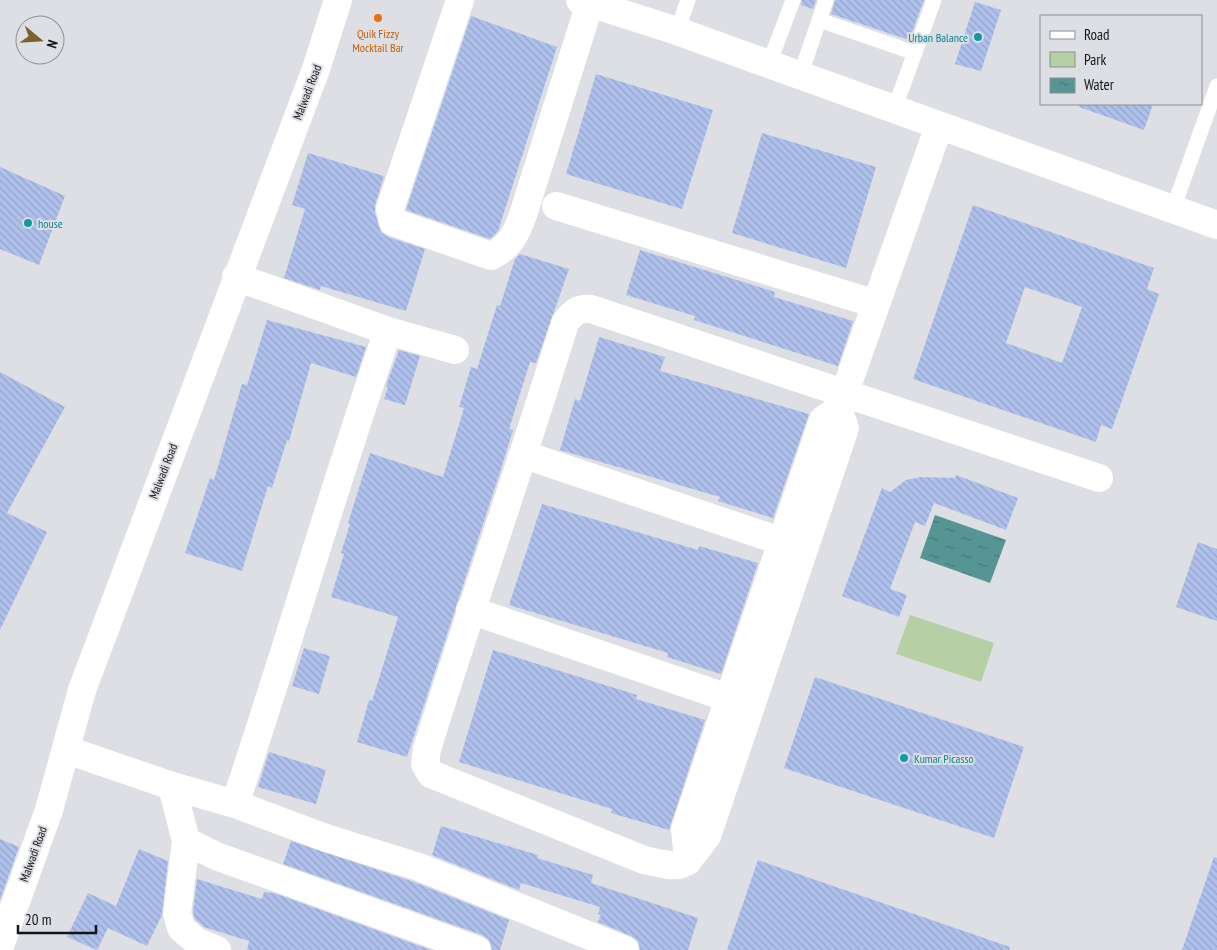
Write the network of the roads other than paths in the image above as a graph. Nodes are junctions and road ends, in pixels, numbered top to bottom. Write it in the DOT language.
graph roads {
  1 [pos="338,0"];
  2 [pos="460,0"];
  3 [pos="688,0"];
  4 [pos="793,0"];
  5 [pos="826,0"];
  6 [pos="934,0"];
  7 [pos="585,2"];
  8 [pos="819,20"];
  9 [pos="677,31"];
  10 [pos="915,53"];
  11 [pos="769,64"];
  12 [pos="800,76"];
  13 [pos="1217,86"];
  14 [pos="894,110"];
  15 [pos="939,126"];
  16 [pos="556,206"];
  17 [pos="1173,209"];
  18 [pos="1217,226"];
  19 [pos="236,278"];
  20 [pos="876,304"];
  21 [pos="388,332"];
  22 [pos="455,350"];
  23 [pos="841,400"];
  24 [pos="525,455"];
  25 [pos="1099,478"];
  26 [pos="793,546"];
  27 [pos="470,610"];
  28 [pos="740,702"];
  29 [pos="67,750"];
  30 [pos="172,786"];
  31 [pos="235,804"];
  32 [pos="186,841"];
  33 [pos="0,946"];
  34 [pos="217,950"];
  35 [pos="477,950"];
  36 [pos="625,950"];
  1 -- 19 [label="street, Malwadi Road"];
  2 -- 7 [label="street"];
  3 -- 9 [label="lane"];
  4 -- 11 [label="lane"];
  5 -- 8 [label="lane"];
  6 -- 10 [label="lane"];
  7 -- 9 [label="street"];
  8 -- 10 [label="lane"];
  8 -- 12 [label="lane"];
  9 -- 11 [label="street"];
  10 -- 14 [label="lane"];
  11 -- 12 [label="street"];
  12 -- 14 [label="street"];
  13 -- 17 [label="lane"];
  14 -- 15 [label="street"];
  15 -- 17 [label="street"];
  15 -- 20 [label="street"];
  16 -- 20 [label="street"];
  17 -- 18 [label="street"];
  19 -- 21 [label="street"];
  19 -- 29 [label="street, Malwadi Road"];
  20 -- 23 [label="street"];
  21 -- 22 [label="street"];
  21 -- 31 [label="street"];
  23 -- 24 [label="street"];
  23 -- 25 [label="street"];
  23 -- 26 [label="street"];
  24 -- 26 [label="street"];
  24 -- 27 [label="street"];
  26 -- 28 [label="street"];
  27 -- 28 [label="street"];
  27 -- 28 [label="street"];
  29 -- 30 [label="street"];
  29 -- 33 [label="street, Malwadi Road"];
  30 -- 31 [label="street"];
  30 -- 32 [label="street"];
  31 -- 36 [label="street"];
  32 -- 34 [label="street"];
  32 -- 35 [label="street"];
}
